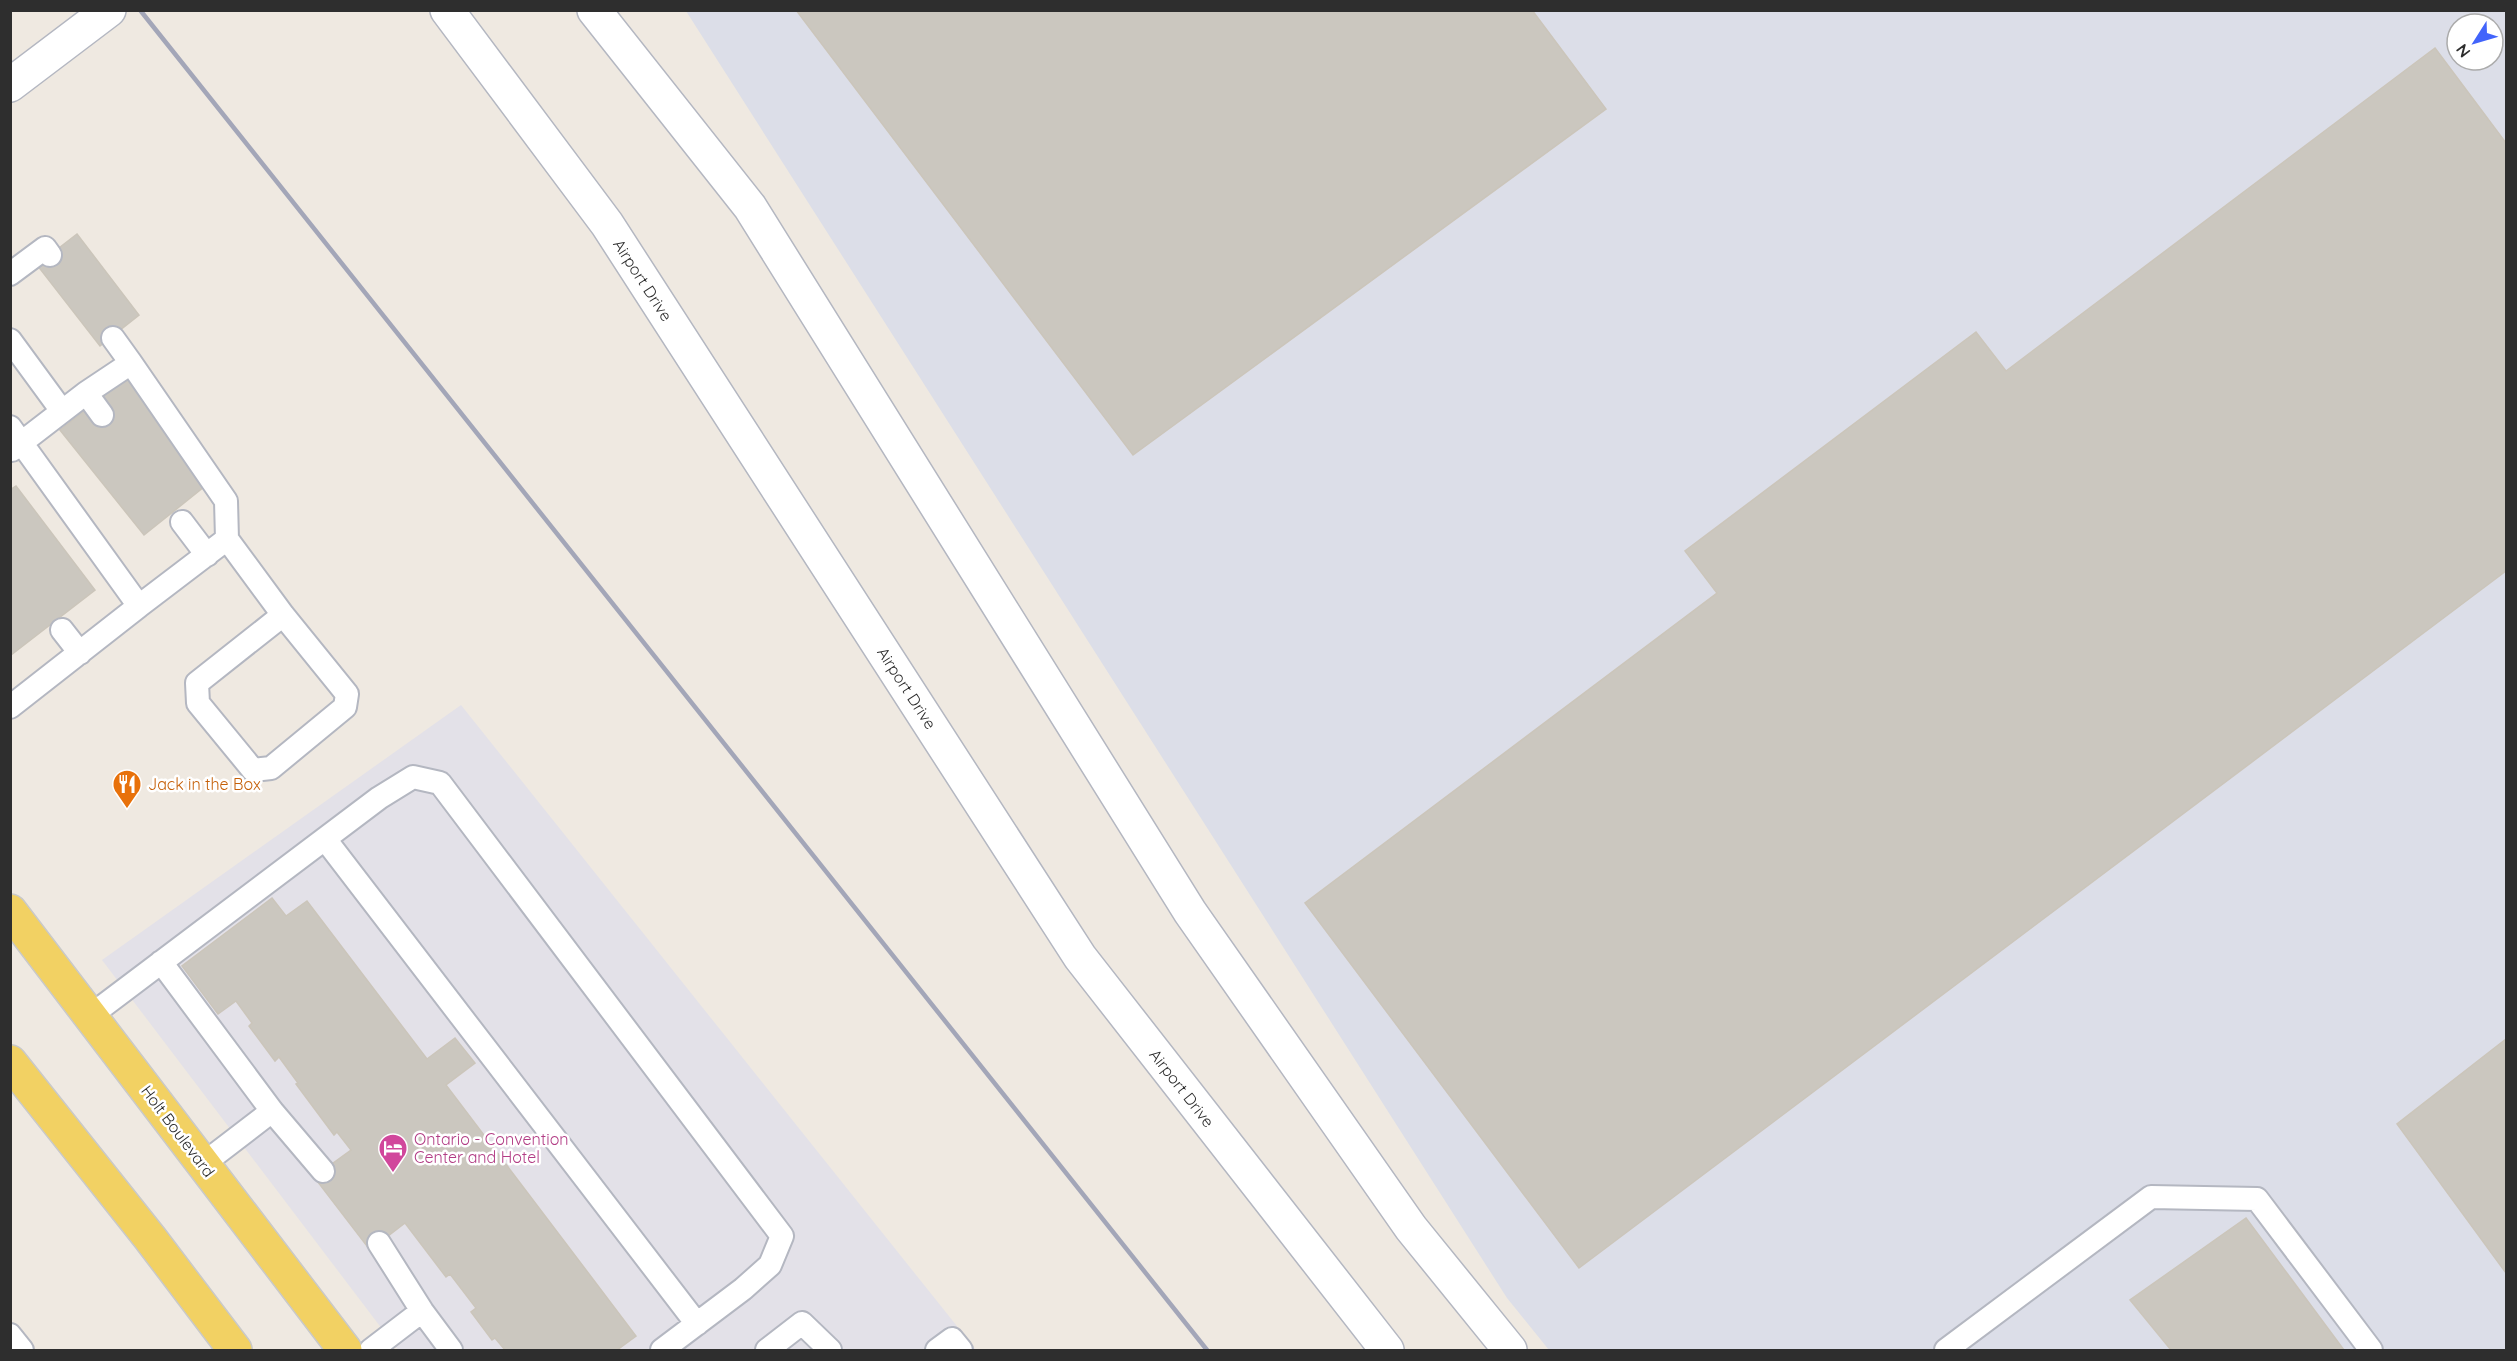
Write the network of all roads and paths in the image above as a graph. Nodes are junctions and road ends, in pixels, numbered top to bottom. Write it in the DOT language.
graph roads {
  1 [pos="109,10"];
  2 [pos="447,10"];
  3 [pos="594,10"];
  4 [pos="10,85"];
  5 [pos="50,255"];
  6 [pos="10,274"];
  7 [pos="113,338"];
  8 [pos="10,340"];
  9 [pos="131,363"];
  10 [pos="86,393"];
  11 [pos="62,411"];
  12 [pos="102,415"];
  13 [pos="14,440"];
  14 [pos="182,522"];
  15 [pos="227,539"];
  16 [pos="207,555"];
  17 [pos="139,606"];
  18 [pos="283,615"];
  19 [pos="62,630"];
  20 [pos="80,653"];
  21 [pos="12,702"];
  22 [pos="326,839"];
  23 [pos="10,911"];
  24 [pos="161,962"];
  25 [pos="90,1016"];
  26 [pos="14,1075"];
  27 [pos="272,1111"];
  28 [pos="203,1164"];
  29 [pos="322,1171"];
  30 [pos="379,1243"];
  31 [pos="422,1311"];
  32 [pos="697,1324"];
  33 [pos="10,1335"];
  34 [pos="22,1350"];
  35 [pos="235,1350"];
  36 [pos="345,1350"];
  37 [pos="371,1350"];
  38 [pos="451,1350"];
  39 [pos="662,1350"];
  40 [pos="767,1350"];
  41 [pos="830,1350"];
  42 [pos="937,1350"];
  43 [pos="961,1350"];
  44 [pos="1387,1350"];
  45 [pos="1510,1350"];
  46 [pos="1946,1350"];
  47 [pos="2370,1350"];
  1 -- 4 [label="main road"];
  2 -- 44 [label="main road, Airport Drive"];
  3 -- 45 [label="main road"];
  5 -- 6 [label="lane"];
  7 -- 9 [label="lane"];
  8 -- 11 [label="lane"];
  9 -- 10 [label="lane"];
  9 -- 15 [label="lane"];
  10 -- 11 [label="lane"];
  10 -- 12 [label="lane"];
  11 -- 13 [label="lane"];
  13 -- 17 [label="lane"];
  14 -- 16 [label="lane"];
  15 -- 16 [label="lane"];
  15 -- 18 [label="lane"];
  16 -- 17 [label="lane"];
  17 -- 20 [label="lane"];
  18 -- 18 [label="lane"];
  19 -- 20 [label="lane"];
  20 -- 21 [label="lane"];
  22 -- 24 [label="lane"];
  22 -- 32 [label="lane"];
  22 -- 32 [label="lane"];
  23 -- 25 [label="main road, Holt Boulevard"];
  24 -- 25 [label="lane"];
  24 -- 27 [label="lane"];
  25 -- 28 [label="main road, Holt Boulevard"];
  26 -- 35 [label="main road"];
  27 -- 28 [label="lane"];
  27 -- 29 [label="lane"];
  28 -- 36 [label="main road, Holt Boulevard"];
  30 -- 31 [label="lane"];
  31 -- 37 [label="lane"];
  31 -- 38 [label="lane"];
  32 -- 39 [label="lane"];
  33 -- 34 [label="lane"];
  40 -- 41 [label="lane"];
  42 -- 43 [label="lane"];
  46 -- 47 [label="lane"];
}
